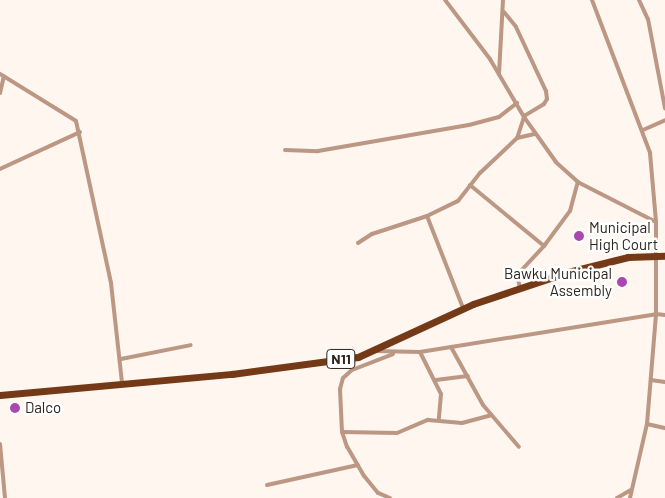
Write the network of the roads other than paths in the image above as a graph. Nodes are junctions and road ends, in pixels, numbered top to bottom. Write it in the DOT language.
graph roads {
  1 [pos="445,0"];
  2 [pos="503,0"];
  3 [pos="592,0"];
  4 [pos="639,0"];
  5 [pos="504,12"];
  6 [pos="499,74"];
  7 [pos="2,75"];
  8 [pos="663,77"];
  9 [pos="0,93"];
  10 [pos="517,103"];
  11 [pos="665,108"];
  12 [pos="524,116"];
  13 [pos="665,120"];
  14 [pos="642,130"];
  15 [pos="80,132"];
  16 [pos="535,134"];
  17 [pos="517,138"];
  18 [pos="285,150"];
  19 [pos="0,169"];
  20 [pos="578,182"];
  21 [pos="470,185"];
  22 [pos="427,216"];
  23 [pos="656,222"];
  24 [pos="358,243"];
  25 [pos="544,246"];
  26 [pos="661,255"];
  27 [pos="520,288"];
  28 [pos="463,308"];
  29 [pos="656,314"];
  30 [pos="665,315"];
  31 [pos="191,345"];
  32 [pos="451,346"];
  33 [pos="375,351"];
  34 [pos="420,352"];
  35 [pos="395,353"];
  36 [pos="121,359"];
  37 [pos="468,376"];
  38 [pos="436,380"];
  39 [pos="651,380"];
  40 [pos="665,382"];
  41 [pos="122,383"];
  42 [pos="0,395"];
  43 [pos="491,415"];
  44 [pos="439,419"];
  45 [pos="647,424"];
  46 [pos="665,428"];
  47 [pos="342,432"];
  48 [pos="0,444"];
  49 [pos="519,447"];
  50 [pos="358,465"];
  51 [pos="267,484"];
  52 [pos="631,490"];
  53 [pos="4,498"];
  54 [pos="390,498"];
  55 [pos="617,498"];
  56 [pos="630,498"];
  1 -- 6 [label="street"];
  2 -- 5 [label="street"];
  3 -- 14 [label="street"];
  4 -- 8 [label="street"];
  5 -- 6 [label="street"];
  5 -- 12 [label="street"];
  6 -- 10 [label="street"];
  7 -- 9 [label="street"];
  7 -- 15 [label="street"];
  8 -- 11 [label="street"];
  10 -- 12 [label="street"];
  10 -- 18 [label="street"];
  12 -- 16 [label="street"];
  12 -- 17 [label="street"];
  13 -- 14 [label="street"];
  14 -- 23 [label="street"];
  15 -- 19 [label="street"];
  15 -- 36 [label="street"];
  16 -- 17 [label="street"];
  16 -- 20 [label="street"];
  17 -- 21 [label="street"];
  20 -- 23 [label="street"];
  20 -- 25 [label="street"];
  21 -- 22 [label="street"];
  21 -- 25 [label="street"];
  22 -- 24 [label="street"];
  22 -- 28 [label="street"];
  23 -- 26 [label="street"];
  25 -- 27 [label="street"];
  26 -- 27 [label="highway, N11"];
  26 -- 29 [label="street"];
  27 -- 28 [label="highway, N11"];
  28 -- 33 [label="highway, N11"];
  29 -- 30 [label="street"];
  29 -- 32 [label="street"];
  29 -- 39 [label="street"];
  31 -- 36 [label="street"];
  32 -- 34 [label="street"];
  32 -- 37 [label="street"];
  33 -- 35 [label="street"];
  33 -- 41 [label="highway, N11"];
  34 -- 35 [label="street"];
  34 -- 38 [label="street"];
  35 -- 47 [label="street"];
  36 -- 41 [label="street"];
  37 -- 38 [label="street"];
  37 -- 43 [label="street"];
  38 -- 44 [label="street"];
  39 -- 40 [label="street"];
  39 -- 45 [label="street"];
  41 -- 42 [label="highway, N11"];
  43 -- 44 [label="street"];
  43 -- 49 [label="street"];
  44 -- 47 [label="street"];
  45 -- 46 [label="street"];
  45 -- 52 [label="street"];
  47 -- 50 [label="street"];
  48 -- 53 [label="street"];
  50 -- 51 [label="street"];
  50 -- 54 [label="street"];
  52 -- 55 [label="street"];
  52 -- 56 [label="street"];
}
